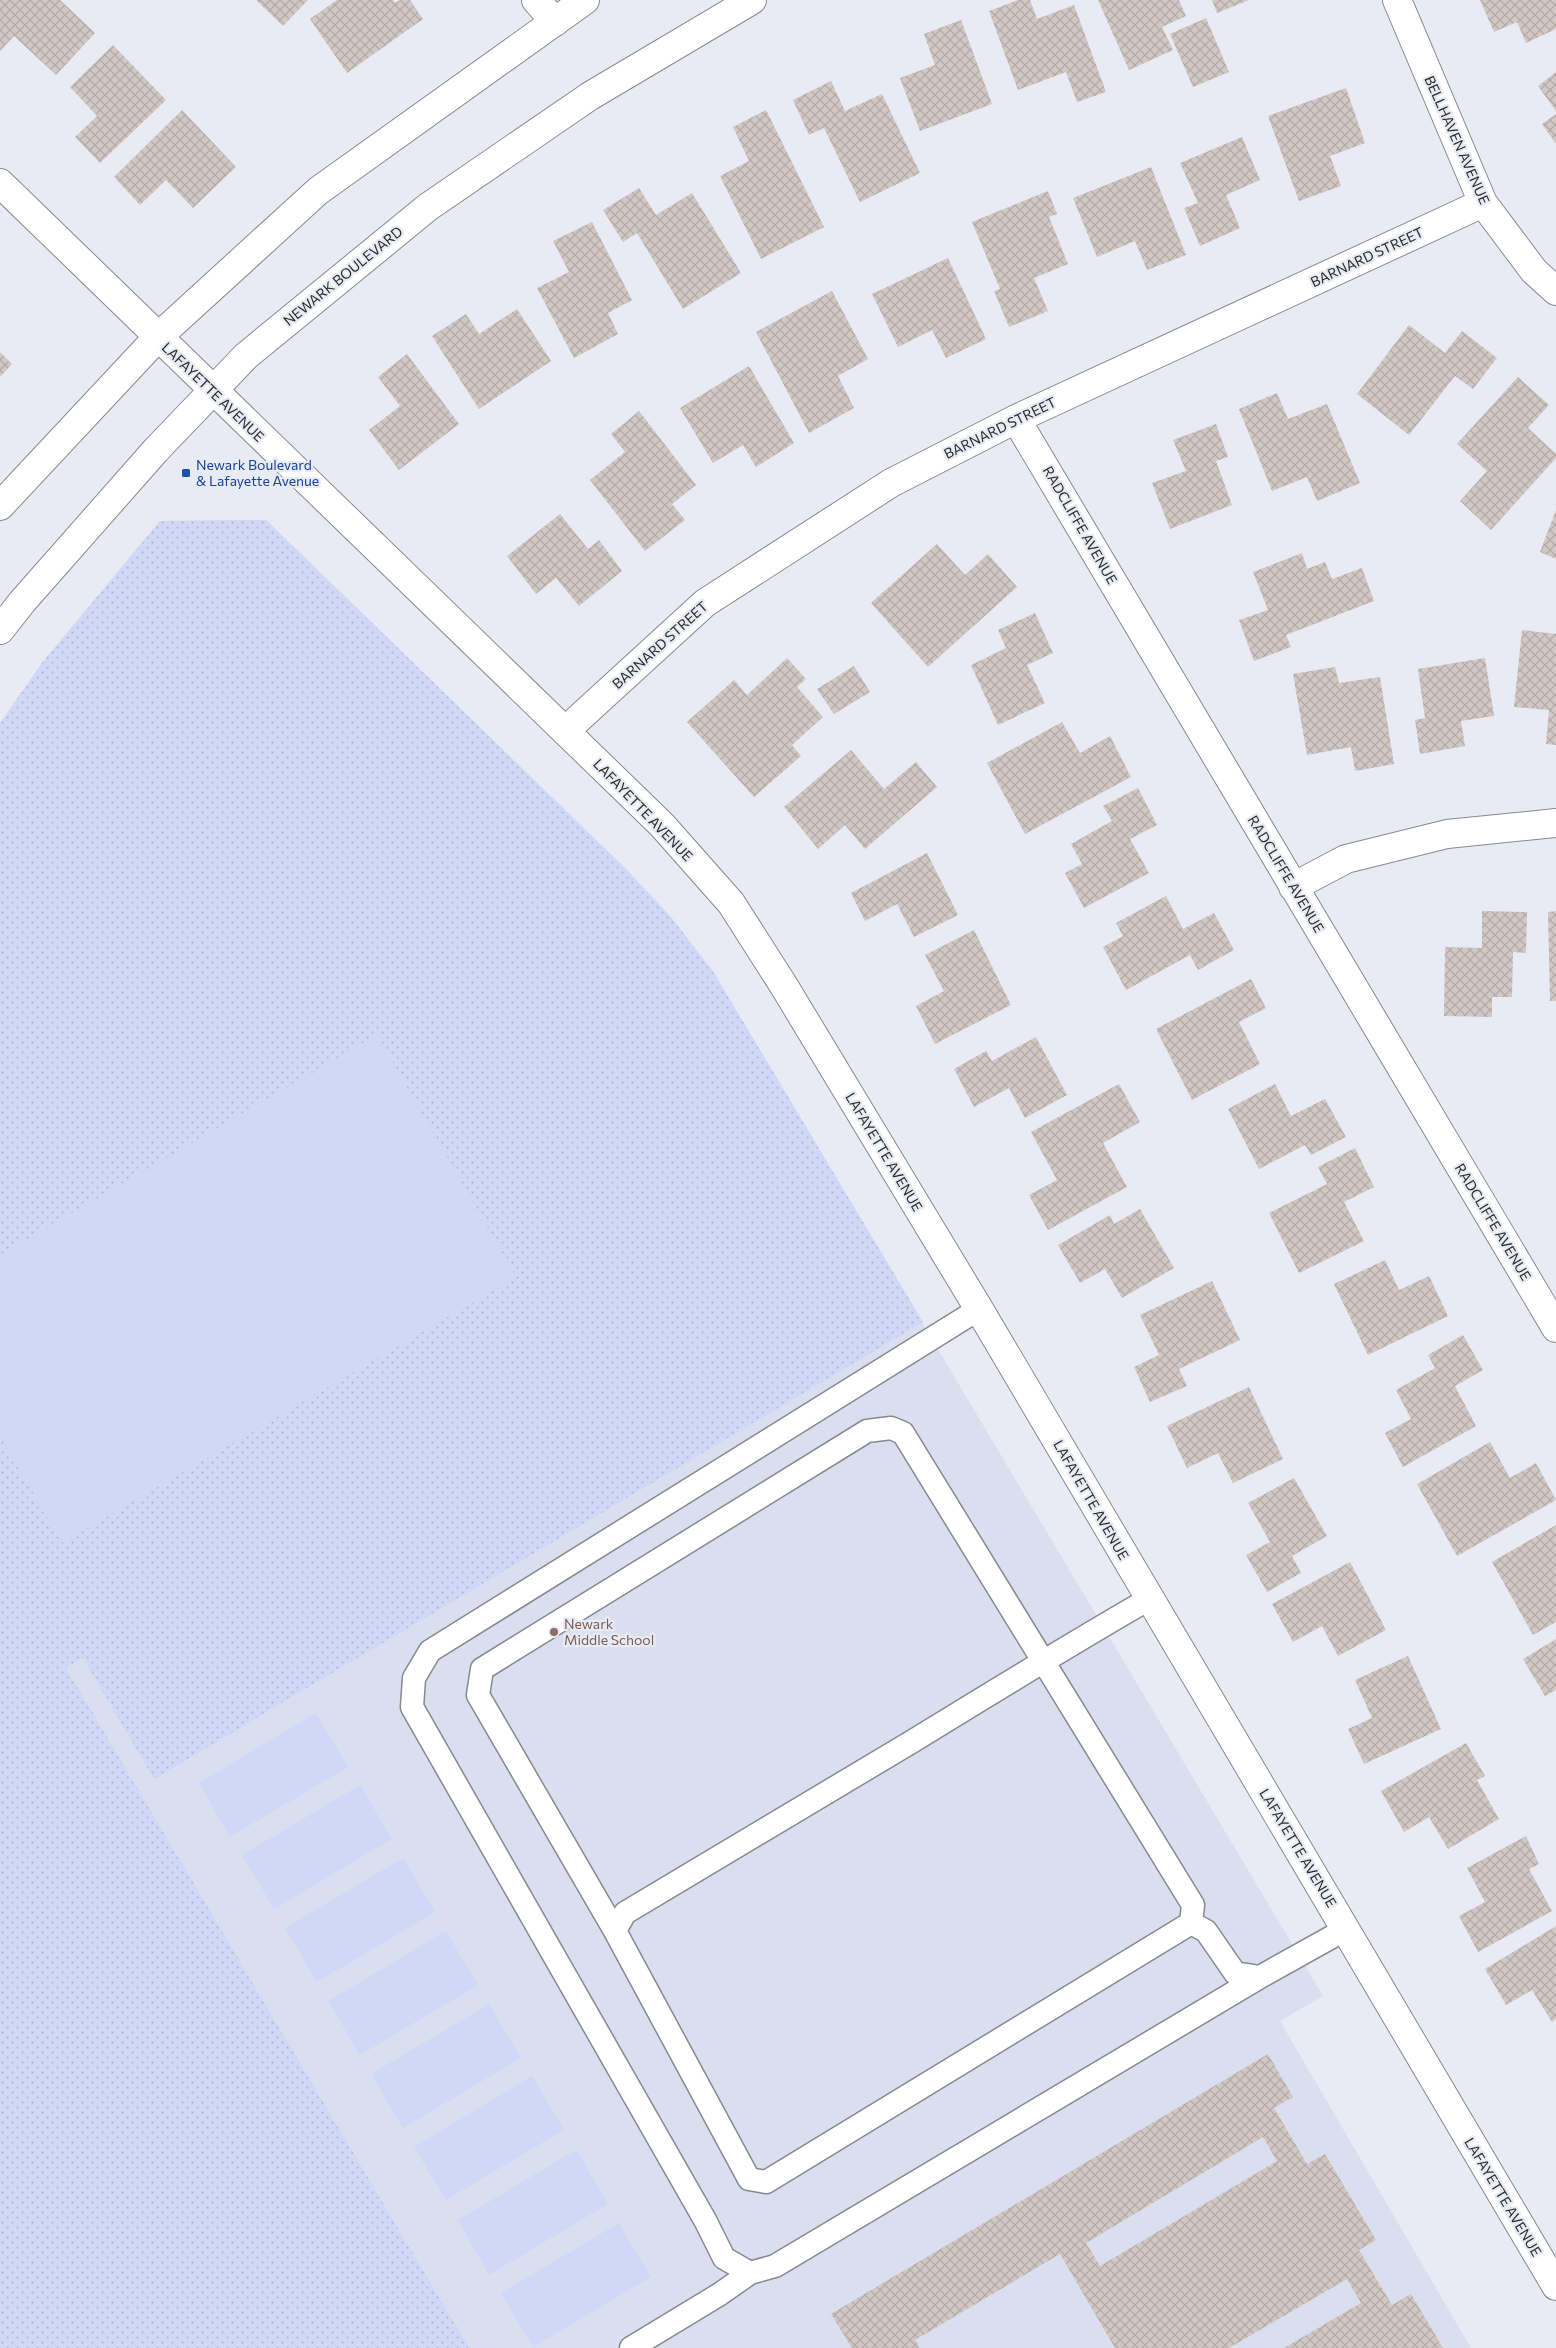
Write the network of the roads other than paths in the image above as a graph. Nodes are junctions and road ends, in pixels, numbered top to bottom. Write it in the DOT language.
graph roads {
  1 [pos="536,0"];
  2 [pos="585,0"];
  3 [pos="752,0"];
  4 [pos="1397,0"];
  5 [pos="554,22"];
  6 [pos="0,183"];
  7 [pos="1483,203"];
  8 [pos="1556,290"];
  9 [pos="158,337"];
  10 [pos="213,392"];
  11 [pos="1016,419"];
  12 [pos="0,506"];
  13 [pos="0,630"];
  14 [pos="565,731"];
  15 [pos="1556,823"];
  16 [pos="1293,887"];
  17 [pos="980,1309"];
  18 [pos="1556,1328"];
  19 [pos="1149,1600"];
  20 [pos="1043,1662"];
  21 [pos="1191,1923"];
  22 [pos="1346,1929"];
  23 [pos="614,1931"];
  24 [pos="1260,1977"];
  25 [pos="750,2273"];
  26 [pos="1556,2286"];
  27 [pos="631,2348"];
  1 -- 5 [label="street"];
  2 -- 5 [label="street"];
  3 -- 10 [label="street, NEWARK BOULEVARD"];
  4 -- 7 [label="street, BELLHAVEN AVENUE"];
  5 -- 9 [label="street"];
  6 -- 9 [label="street, LAFAYETTE AVENUE"];
  7 -- 8 [label="street, BELLHAVEN AVENUE"];
  7 -- 11 [label="street, BARNARD STREET"];
  9 -- 10 [label="street, LAFAYETTE AVENUE"];
  9 -- 12 [label="street"];
  10 -- 13 [label="street, NEWARK BOULEVARD"];
  10 -- 14 [label="street, LAFAYETTE AVENUE"];
  11 -- 14 [label="street, BARNARD STREET"];
  11 -- 16 [label="street, RADCLIFFE AVENUE"];
  14 -- 17 [label="street, LAFAYETTE AVENUE"];
  15 -- 16 [label="street"];
  16 -- 18 [label="street, RADCLIFFE AVENUE"];
  17 -- 19 [label="street, LAFAYETTE AVENUE"];
  17 -- 25 [label="lane"];
  19 -- 20 [label="lane"];
  19 -- 22 [label="street, LAFAYETTE AVENUE"];
  20 -- 21 [label="lane"];
  20 -- 23 [label="lane"];
  20 -- 23 [label="lane"];
  21 -- 23 [label="lane"];
  21 -- 24 [label="lane"];
  22 -- 24 [label="lane"];
  22 -- 26 [label="street, LAFAYETTE AVENUE"];
  24 -- 25 [label="lane"];
  25 -- 27 [label="lane"];
}
